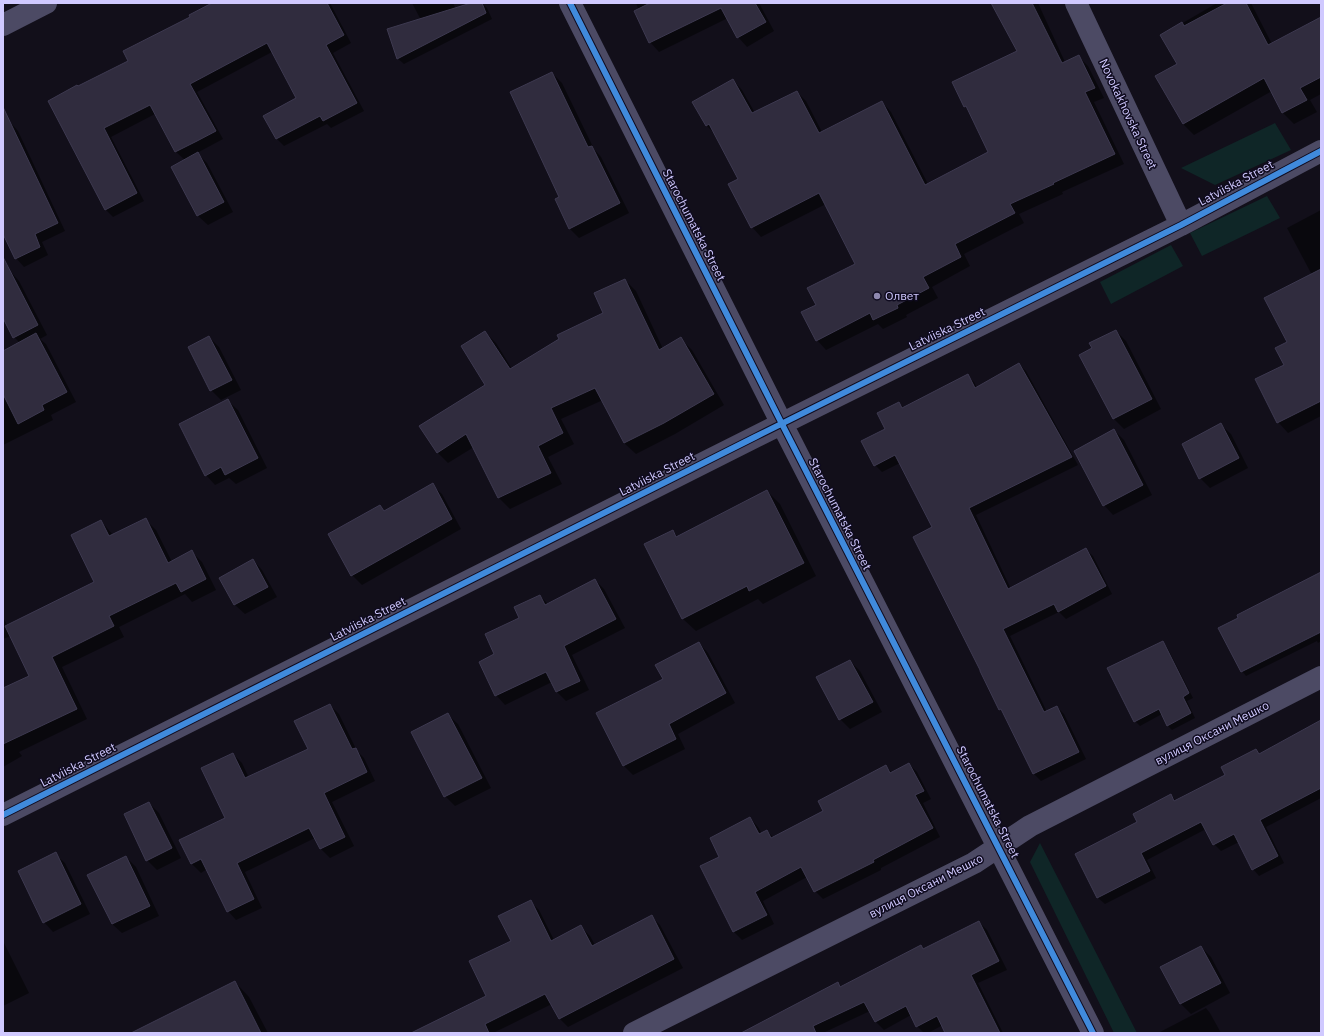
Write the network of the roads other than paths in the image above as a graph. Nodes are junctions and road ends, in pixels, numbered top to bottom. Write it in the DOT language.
graph roads {
  1 [pos="46,3"];
  2 [pos="570,3"];
  3 [pos="1076,3"];
  4 [pos="3,25"];
  5 [pos="1321,151"];
  6 [pos="1181,225"];
  7 [pos="782,424"];
  8 [pos="1321,677"];
  9 [pos="3,816"];
  10 [pos="999,847"];
  11 [pos="634,1033"];
  12 [pos="1093,1033"];
  1 -- 4 [label="street"];
  2 -- 7 [label="street, Starochumatska Street"];
  3 -- 6 [label="street, Novokakhovska Street"];
  5 -- 6 [label="street, Latviiska Street"];
  6 -- 7 [label="street, Latviiska Street"];
  7 -- 9 [label="street, Latviiska Street"];
  7 -- 10 [label="street, Starochumatska Street"];
  8 -- 10 [label="street, вулиця Оксани Мешко"];
  10 -- 11 [label="street, вулиця Оксани Мешко"];
  10 -- 12 [label="street, Starochumatska Street"];
}
